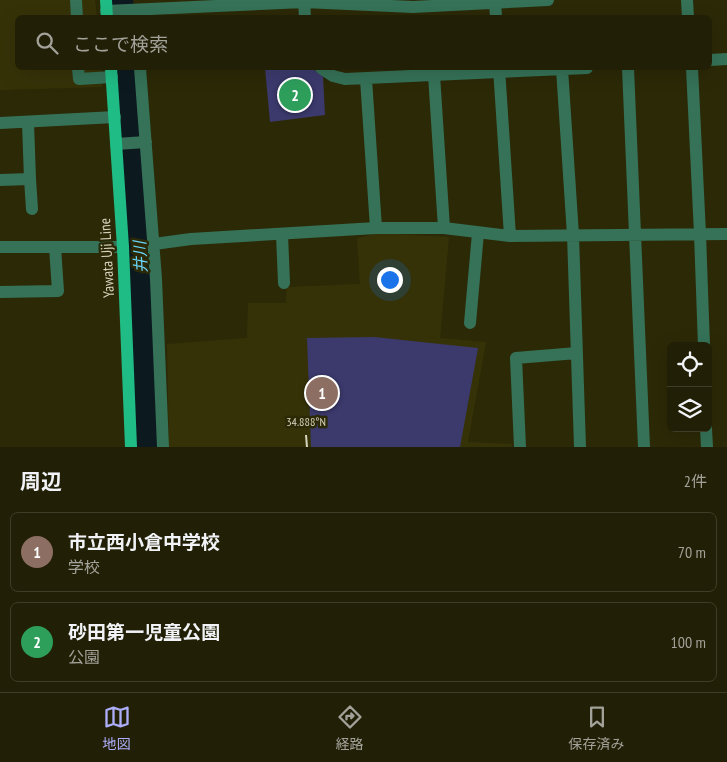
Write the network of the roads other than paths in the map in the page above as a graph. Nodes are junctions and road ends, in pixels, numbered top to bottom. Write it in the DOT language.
graph roads {
  1 [pos="76,0"];
  2 [pos="548,0"];
  3 [pos="687,0"];
  4 [pos="304,1"];
  5 [pos="240,2"];
  6 [pos="495,2"];
  7 [pos="175,3"];
  8 [pos="106,9"];
  9 [pos="134,12"];
  10 [pos="76,15"];
  11 [pos="305,15"];
  12 [pos="496,15"];
  13 [pos="688,15"];
  14 [pos="727,59"];
  15 [pos="712,60"];
  16 [pos="78,70"];
  17 [pos="140,70"];
  18 [pos="324,70"];
  19 [pos="489,70"];
  20 [pos="500,70"];
  21 [pos="562,70"];
  22 [pos="628,70"];
  23 [pos="692,70"];
  24 [pos="112,72"];
  25 [pos="434,75"];
  26 [pos="366,78"];
  27 [pos="115,117"];
  28 [pos="0,123"];
  29 [pos="28,123"];
  30 [pos="144,142"];
  31 [pos="119,144"];
  32 [pos="30,179"];
  33 [pos="0,180"];
  34 [pos="32,209"];
  35 [pos="376,228"];
  36 [pos="444,228"];
  37 [pos="478,233"];
  38 [pos="282,234"];
  39 [pos="636,234"];
  40 [pos="700,234"];
  41 [pos="727,234"];
  42 [pos="510,236"];
  43 [pos="573,236"];
  44 [pos="154,244"];
  45 [pos="123,246"];
  46 [pos="0,247"];
  47 [pos="55,247"];
  48 [pos="284,283"];
  49 [pos="0,292"];
  50 [pos="470,323"];
  51 [pos="704,342"];
  52 [pos="577,353"];
  53 [pos="706,432"];
  54 [pos="131,447"];
  55 [pos="163,447"];
  56 [pos="520,447"];
  57 [pos="580,447"];
  58 [pos="644,447"];
  59 [pos="707,447"];
  1 -- 10 [label="street"];
  2 -- 6 [label="street"];
  3 -- 13 [label="street"];
  4 -- 5 [label="street"];
  4 -- 6 [label="street"];
  4 -- 11 [label="street"];
  5 -- 7 [label="street"];
  6 -- 12 [label="street"];
  7 -- 9 [label="street"];
  8 -- 9 [label="street"];
  14 -- 15 [label="street"];
  16 -- 24 [label="street"];
  17 -- 30 [label="street"];
  18 -- 26 [label="street"];
  19 -- 25 [label="street"];
  20 -- 42 [label="street"];
  21 -- 43 [label="street"];
  22 -- 39 [label="street"];
  23 -- 40 [label="street"];
  24 -- 27 [label="main road, Yawata Uji Line"];
  25 -- 26 [label="street"];
  25 -- 36 [label="street"];
  26 -- 35 [label="street"];
  27 -- 29 [label="street"];
  27 -- 31 [label="main road, Yawata Uji Line"];
  28 -- 29 [label="street"];
  29 -- 32 [label="street"];
  30 -- 31 [label="street"];
  30 -- 44 [label="street"];
  31 -- 45 [label="main road, Yawata Uji Line"];
  32 -- 33 [label="street"];
  32 -- 34 [label="street"];
  35 -- 36 [label="street"];
  35 -- 38 [label="street"];
  36 -- 37 [label="street"];
  37 -- 42 [label="street"];
  37 -- 50 [label="street"];
  38 -- 44 [label="street"];
  38 -- 48 [label="street"];
  39 -- 40 [label="street"];
  39 -- 43 [label="street"];
  39 -- 58 [label="street"];
  40 -- 41 [label="street"];
  40 -- 51 [label="street"];
  42 -- 43 [label="street"];
  43 -- 52 [label="street"];
  44 -- 55 [label="street"];
  45 -- 47 [label="street"];
  45 -- 54 [label="main road, Yawata Uji Line"];
  46 -- 47 [label="street"];
  47 -- 49 [label="street"];
  52 -- 56 [label="street"];
  52 -- 57 [label="street"];
  53 -- 59 [label="street"];
}
